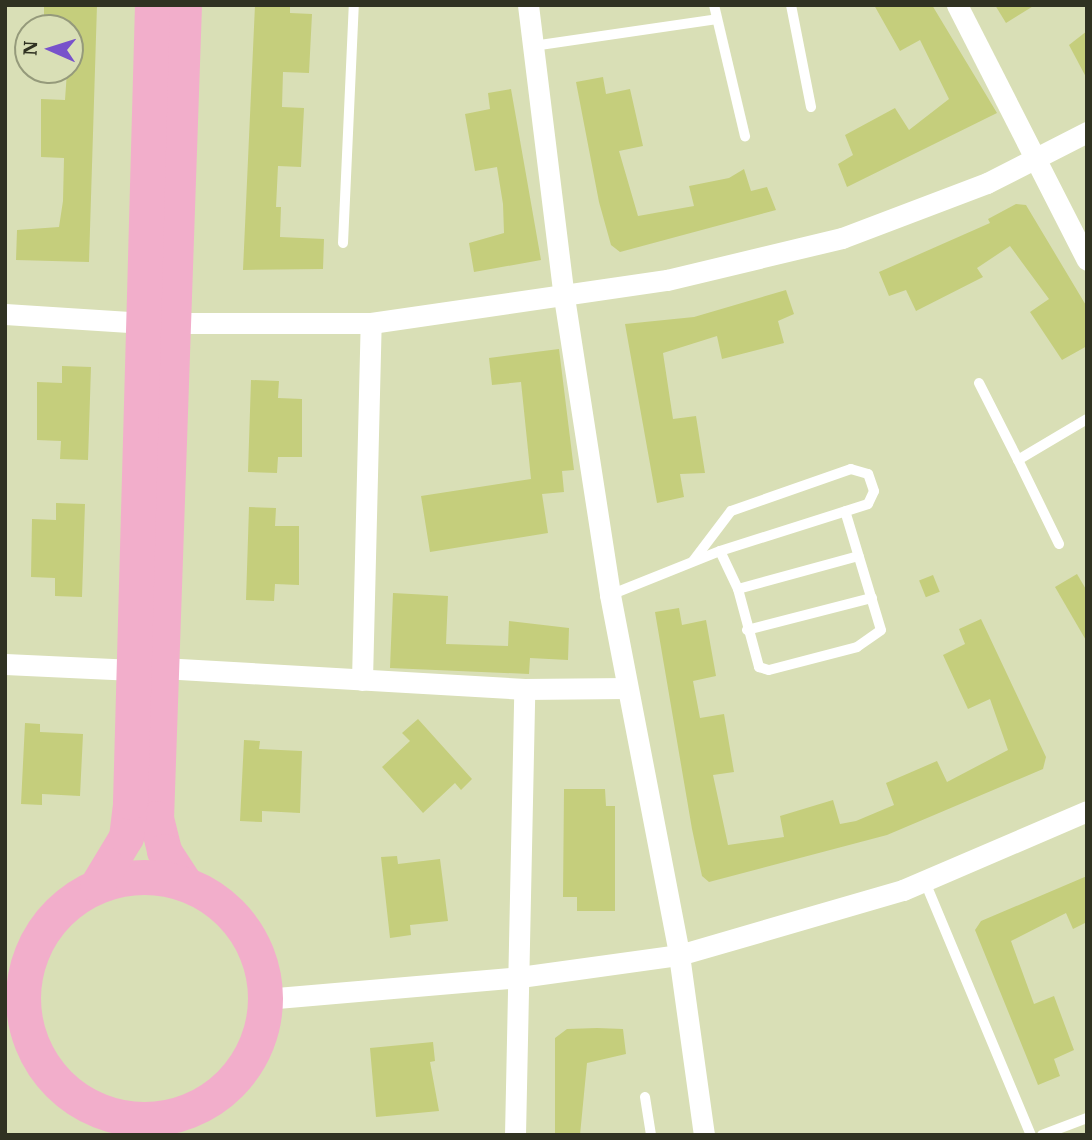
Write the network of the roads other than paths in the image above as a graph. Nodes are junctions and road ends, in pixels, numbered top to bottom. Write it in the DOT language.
graph roads {
  1 [pos="152,5"];
  2 [pos="184,5"];
  3 [pos="354,5"];
  4 [pos="528,5"];
  5 [pos="714,5"];
  6 [pos="791,5"];
  7 [pos="957,5"];
  8 [pos="717,19"];
  9 [pos="533,46"];
  10 [pos="811,107"];
  11 [pos="1087,132"];
  12 [pos="745,136"];
  13 [pos="1033,160"];
  14 [pos="343,243"];
  15 [pos="1087,260"];
  16 [pos="564,297"];
  17 [pos="5,314"];
  18 [pos="160,323"];
  19 [pos="371,323"];
  20 [pos="979,383"];
  21 [pos="1087,418"];
  22 [pos="1018,460"];
  23 [pos="845,511"];
  24 [pos="1059,544"];
  25 [pos="720,551"];
  26 [pos="859,556"];
  27 [pos="693,561"];
  28 [pos="738,589"];
  29 [pos="610,595"];
  30 [pos="872,598"];
  31 [pos="747,630"];
  32 [pos="5,664"];
  33 [pos="148,669"];
  34 [pos="362,680"];
  35 [pos="627,688"];
  36 [pos="524,689"];
  37 [pos="1087,811"];
  38 [pos="925,882"];
  39 [pos="185,883"];
  40 [pos="97,885"];
  41 [pos="679,955"];
  42 [pos="520,977"];
  43 [pos="14,993"];
  44 [pos="265,999"];
  45 [pos="645,1097"];
  46 [pos="77,1099"];
  47 [pos="1087,1118"];
  48 [pos="172,1124"];
  49 [pos="103,1135"];
  50 [pos="515,1135"];
  51 [pos="651,1135"];
  52 [pos="704,1135"];
  53 [pos="1031,1135"];
  54 [pos="1042,1135"];
  1 -- 18 [label="main road"];
  2 -- 18 [label="main road"];
  3 -- 14 [label="lane"];
  4 -- 9 [label="street"];
  5 -- 8 [label="lane"];
  6 -- 10 [label="lane"];
  7 -- 13 [label="street"];
  8 -- 9 [label="lane"];
  8 -- 12 [label="lane"];
  9 -- 16 [label="street"];
  11 -- 13 [label="street"];
  13 -- 15 [label="street"];
  13 -- 16 [label="street"];
  16 -- 19 [label="street"];
  16 -- 29 [label="street"];
  17 -- 18 [label="street"];
  18 -- 19 [label="street"];
  18 -- 33 [label="main road"];
  19 -- 34 [label="street"];
  20 -- 22 [label="lane"];
  21 -- 22 [label="lane"];
  22 -- 24 [label="lane"];
  23 -- 25 [label="lane"];
  23 -- 26 [label="lane"];
  23 -- 27 [label="lane"];
  25 -- 27 [label="lane"];
  25 -- 28 [label="lane"];
  26 -- 28 [label="lane"];
  26 -- 30 [label="lane"];
  27 -- 29 [label="lane"];
  28 -- 31 [label="lane"];
  29 -- 35 [label="street"];
  30 -- 31 [label="lane"];
  30 -- 31 [label="lane"];
  32 -- 33 [label="street"];
  33 -- 34 [label="street"];
  33 -- 39 [label="main road"];
  33 -- 40 [label="main road"];
  34 -- 36 [label="street"];
  35 -- 36 [label="street"];
  35 -- 41 [label="street"];
  36 -- 42 [label="street"];
  37 -- 38 [label="street"];
  38 -- 41 [label="street"];
  38 -- 53 [label="lane"];
  39 -- 40 [label="main road"];
  39 -- 44 [label="main road"];
  40 -- 43 [label="main road"];
  41 -- 42 [label="street"];
  41 -- 52 [label="street"];
  42 -- 44 [label="street"];
  42 -- 50 [label="street"];
  43 -- 46 [label="main road"];
  44 -- 48 [label="main road"];
  45 -- 51 [label="lane"];
  46 -- 48 [label="main road"];
  46 -- 49 [label="main road"];
  47 -- 54 [label="lane"];
}
